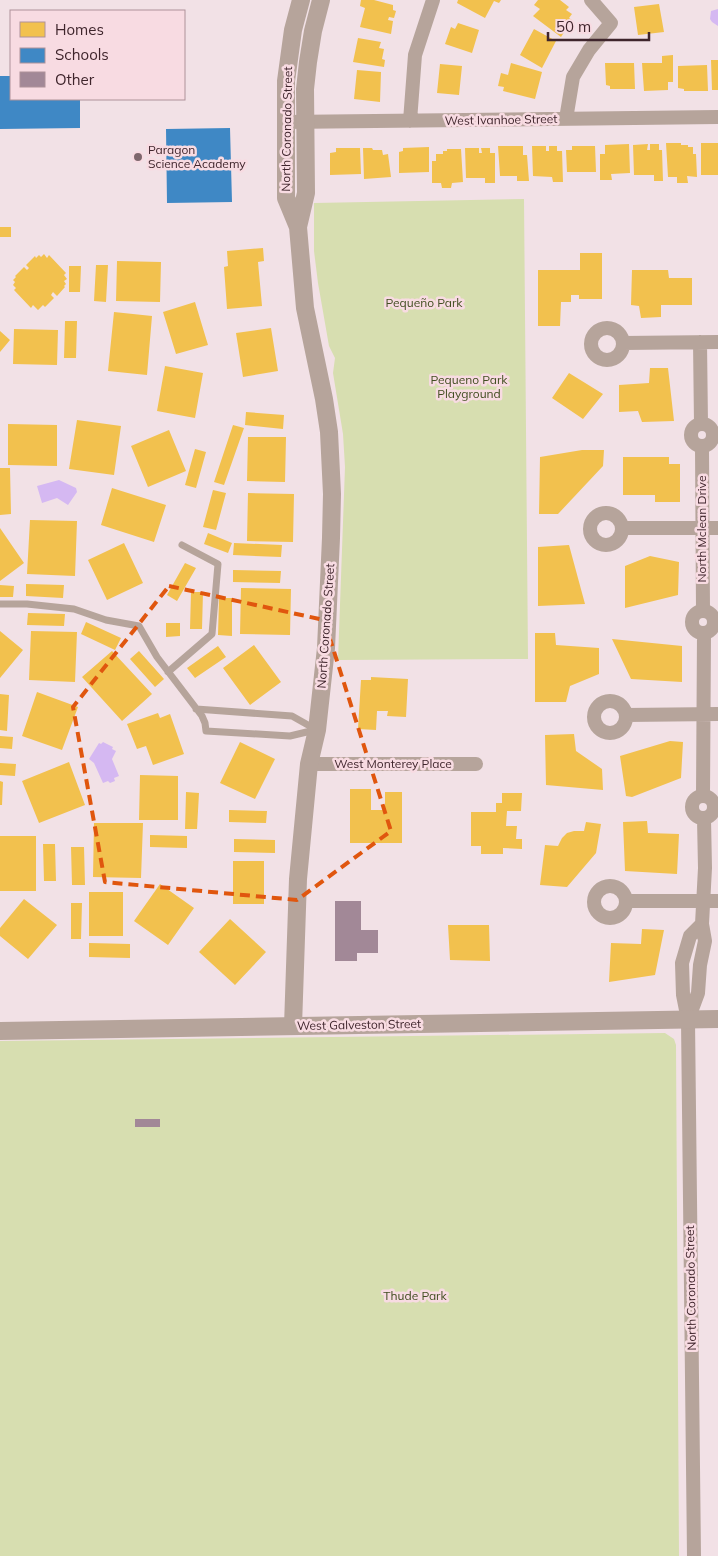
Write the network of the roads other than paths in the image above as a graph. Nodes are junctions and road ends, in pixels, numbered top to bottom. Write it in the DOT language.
graph roads {
  1 [pos="301,0"];
  2 [pos="433,0"];
  3 [pos="591,0"];
  4 [pos="317,1"];
  5 [pos="718,117"];
  6 [pos="566,119"];
  7 [pos="410,121"];
  8 [pos="285,122"];
  9 [pos="305,122"];
  10 [pos="298,227"];
  11 [pos="623,342"];
  12 [pos="700,342"];
  13 [pos="718,342"];
  14 [pos="623,528"];
  15 [pos="702,528"];
  16 [pos="718,528"];
  17 [pos="182,545"];
  18 [pos="0,604"];
  19 [pos="168,672"];
  20 [pos="196,709"];
  21 [pos="703,714"];
  22 [pos="718,714"];
  23 [pos="626,715"];
  24 [pos="316,730"];
  25 [pos="309,764"];
  26 [pos="476,764"];
  27 [pos="626,901"];
  28 [pos="704,901"];
  29 [pos="718,901"];
  30 [pos="702,924"];
  31 [pos="682,963"];
  32 [pos="700,966"];
  33 [pos="718,1019"];
  34 [pos="688,1020"];
  35 [pos="293,1026"];
  36 [pos="0,1030"];
  37 [pos="694,1556"];
  1 -- 8 [label="street, North Coronado Street"];
  2 -- 7 [label="street"];
  3 -- 6 [label="street"];
  4 -- 9 [label="street, North Coronado Street"];
  5 -- 6 [label="street, West Ivanhoe Street"];
  6 -- 7 [label="street, West Ivanhoe Street"];
  7 -- 9 [label="street, West Ivanhoe Street"];
  8 -- 9 [label="street, West Ivanhoe Street"];
  8 -- 10 [label="street, North Coronado Street"];
  9 -- 10 [label="street, North Coronado Street"];
  10 -- 24 [label="street, North Coronado Street"];
  11 -- 12 [label="street"];
  12 -- 13 [label="street"];
  12 -- 15 [label="street, North Mclean Drive"];
  14 -- 15 [label="street"];
  15 -- 16 [label="street"];
  15 -- 21 [label="street, North Mclean Drive"];
  17 -- 19 [label="lane"];
  18 -- 19 [label="lane"];
  19 -- 20 [label="lane"];
  20 -- 24 [label="lane"];
  20 -- 24 [label="lane"];
  21 -- 22 [label="street"];
  21 -- 23 [label="street"];
  21 -- 28 [label="street, North Mclean Drive"];
  24 -- 25 [label="street, North Coronado Street"];
  25 -- 26 [label="street, West Monterey Place"];
  25 -- 35 [label="street, North Coronado Street"];
  27 -- 28 [label="street"];
  28 -- 29 [label="street"];
  28 -- 30 [label="street, North Mclean Drive"];
  30 -- 31 [label="street"];
  30 -- 32 [label="street, North Mclean Drive"];
  31 -- 32 [label="street"];
  31 -- 34 [label="street"];
  32 -- 34 [label="street, North Mclean Drive"];
  33 -- 34 [label="street, West Galveston Street"];
  34 -- 35 [label="street, West Galveston Street"];
  34 -- 37 [label="street, North Coronado Street"];
  35 -- 36 [label="street, West Galveston Street"];
}
